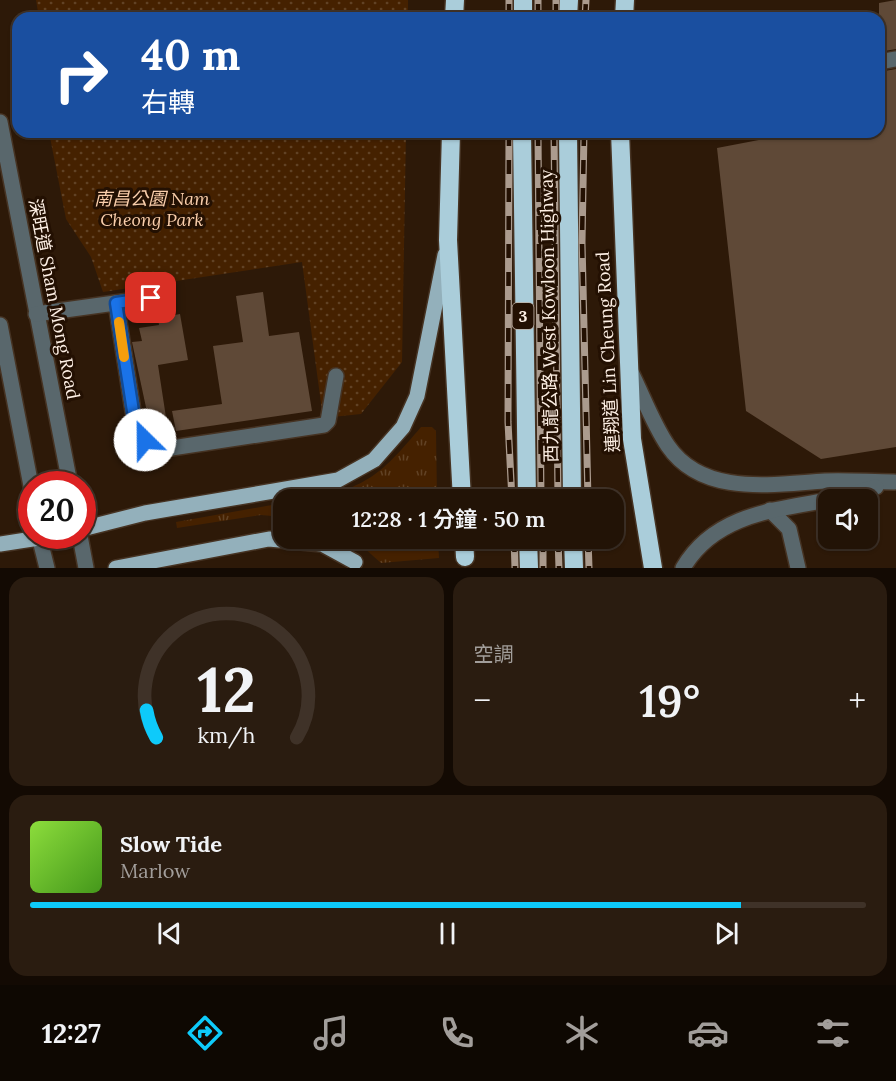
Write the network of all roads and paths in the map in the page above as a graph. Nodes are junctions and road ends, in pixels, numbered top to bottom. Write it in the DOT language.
graph roads {
  1 [pos="0,122"];
  2 [pos="451,138"];
  3 [pos="522,138"];
  4 [pos="568,138"];
  5 [pos="620,138"];
  6 [pos="448,240"];
  7 [pos="151,298"];
  8 [pos="116,303"];
  9 [pos="36,314"];
  10 [pos="0,325"];
  11 [pos="629,368"];
  12 [pos="336,376"];
  13 [pos="28,471"];
  14 [pos="67,471"];
  15 [pos="895,482"];
  16 [pos="461,489"];
  17 [pos="526,489"];
  18 [pos="572,489"];
  19 [pos="869,489"];
  20 [pos="818,502"];
  21 [pos="770,510"];
  22 [pos="96,526"];
  23 [pos="18,541"];
  24 [pos="0,544"];
  25 [pos="45,549"];
  26 [pos="83,549"];
  27 [pos="528,549"];
  28 [pos="573,549"];
  29 [pos="355,562"];
  30 [pos="47,568"];
  31 [pos="87,568"];
  32 [pos="116,568"];
  33 [pos="529,568"];
  34 [pos="574,568"];
  35 [pos="653,568"];
  36 [pos="683,568"];
  37 [pos="798,568"];
  1 -- 9 [label="street, 深旺道 Sham Mong Road"];
  2 -- 6 [label="highway"];
  3 -- 17 [label="highway, 西九龍公路 West Kowloon Highway / 3"];
  4 -- 18 [label="highway, 西九龍公路 West Kowloon Highway"];
  5 -- 11 [label="highway, 連翔道 Lin Cheung Road"];
  6 -- 16 [label="highway"];
  6 -- 22 [label="main road"];
  7 -- 8 [label="street"];
  8 -- 9 [label="street"];
  8 -- 12 [label="street"];
  9 -- 14 [label="street, 深旺道 Sham Mong Road"];
  10 -- 13 [label="street"];
  11 -- 15 [label="street"];
  11 -- 35 [label="highway, 連翔道 Lin Cheung Road"];
  15 -- 19 [label="street"];
  20 -- 21 [label="street"];
  21 -- 36 [label="street"];
  21 -- 37 [label="street"];
  23 -- 24 [label="main road"];
  25 -- 30 [label="street"];
  26 -- 31 [label="street"];
  27 -- 33 [label="highway"];
  28 -- 34 [label="highway"];
  29 -- 32 [label="main road"];
}
